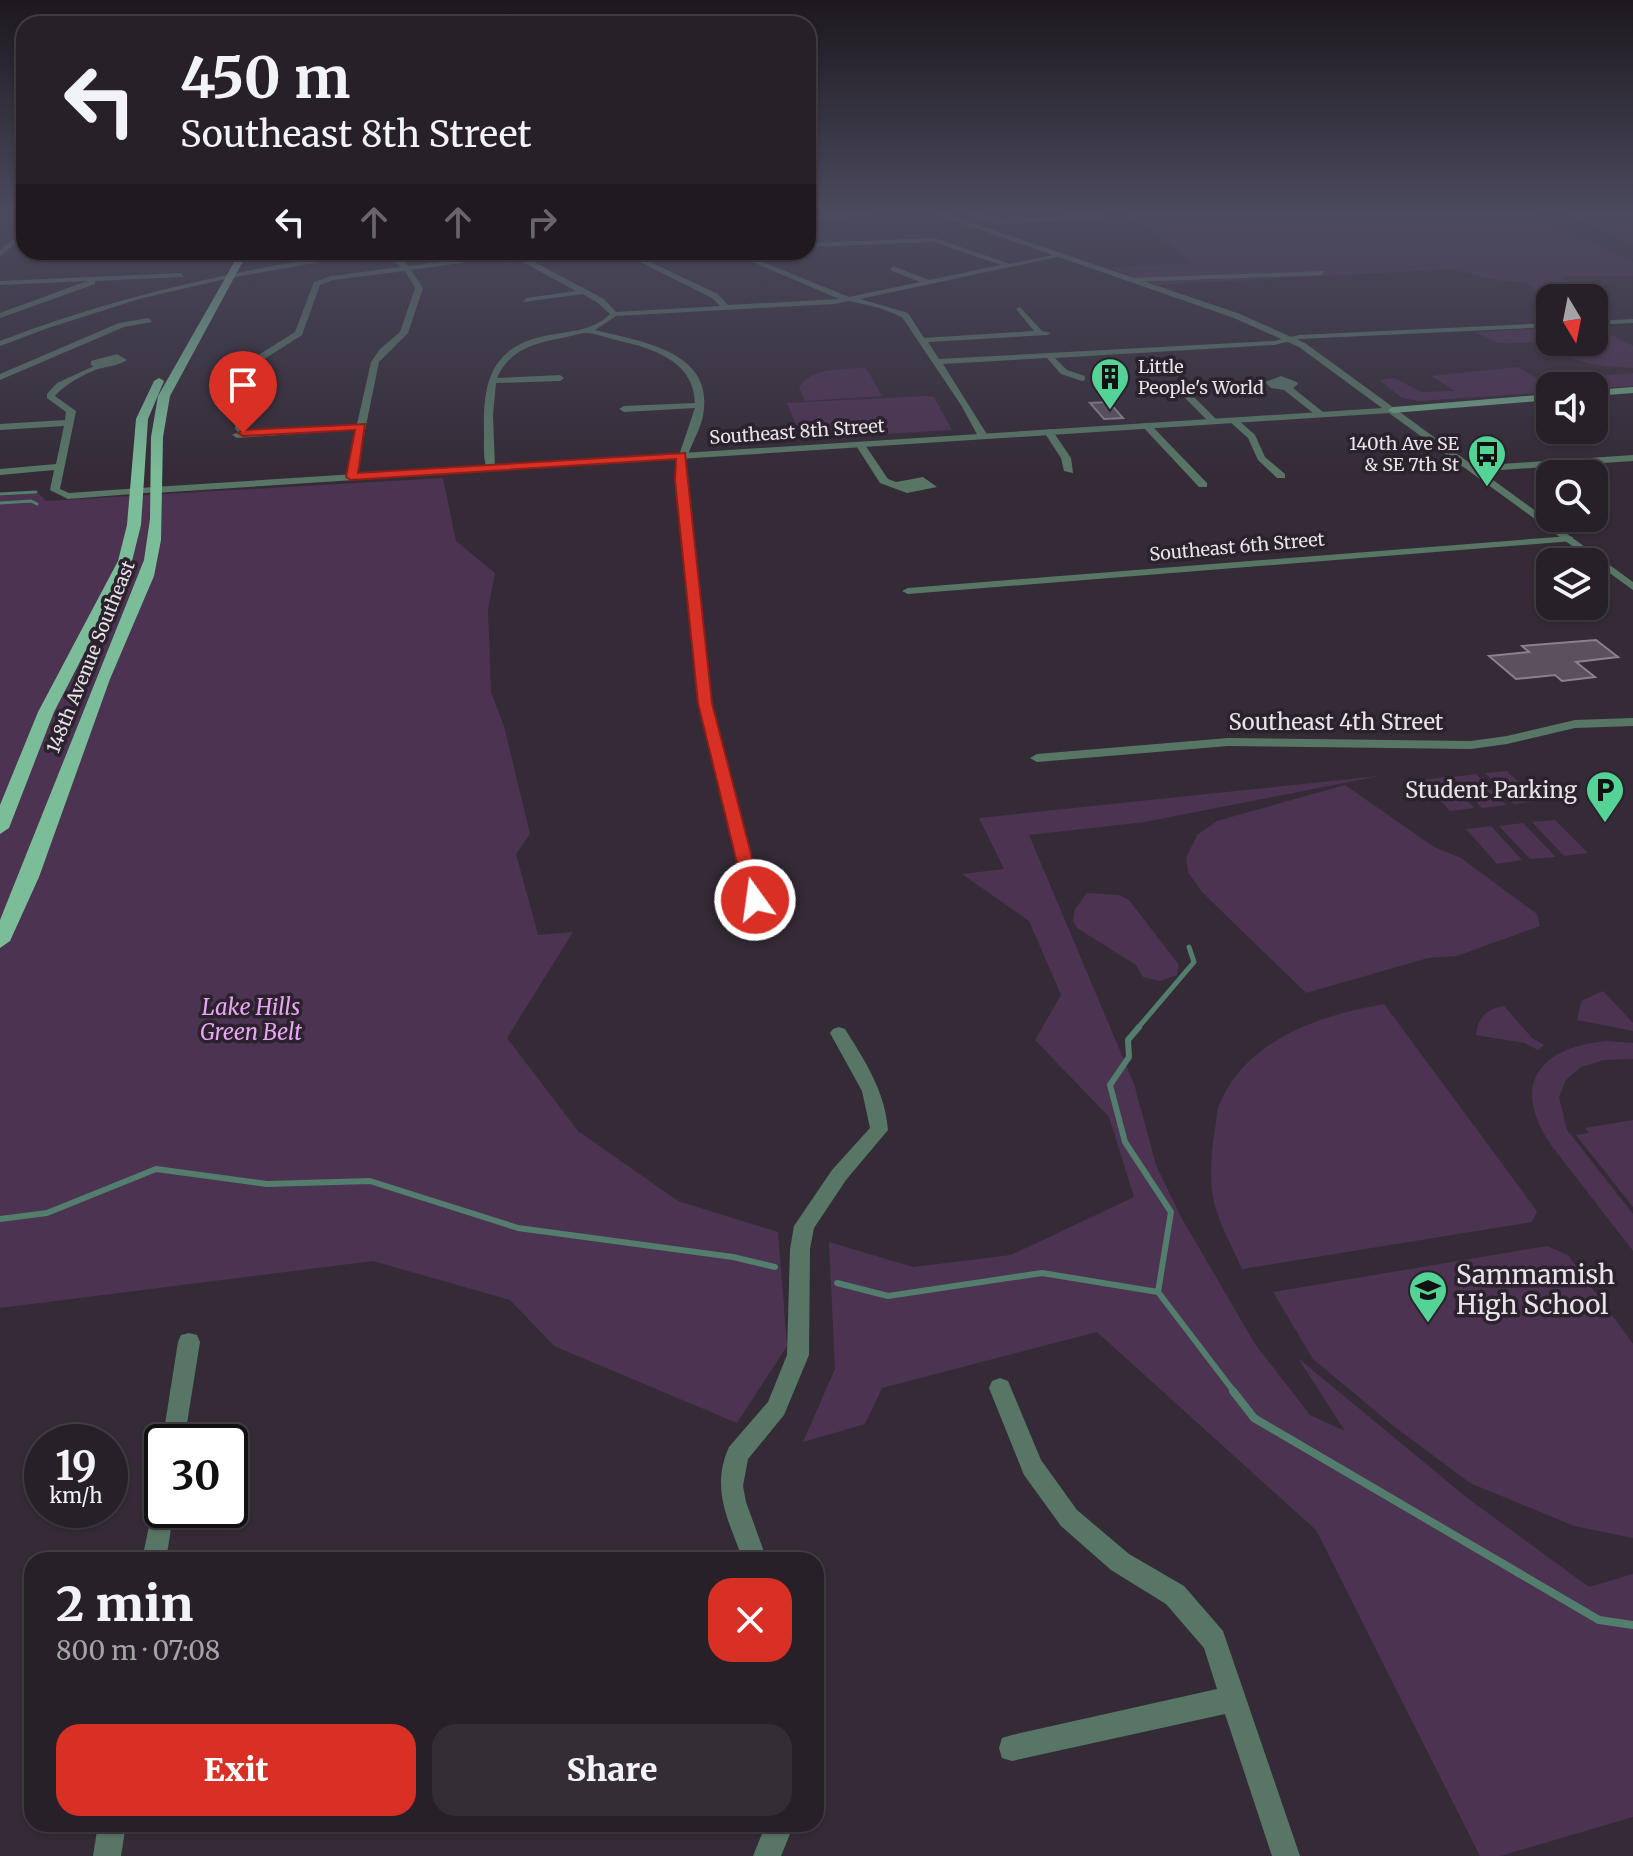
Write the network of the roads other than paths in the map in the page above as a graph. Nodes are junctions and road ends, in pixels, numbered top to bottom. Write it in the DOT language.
graph roads {
  1 [pos="48,300"];
  2 [pos="126,300"];
  3 [pos="202,300"];
  4 [pos="217,300"];
  5 [pos="311,300"];
  6 [pos="417,300"];
  7 [pos="598,300"];
  8 [pos="718,300"];
  9 [pos="853,300"];
  10 [pos="1188,300"];
  11 [pos="0,303"];
  12 [pos="23,308"];
  13 [pos="726,308"];
  14 [pos="1020,309"];
  15 [pos="614,314"];
  16 [pos="0,316"];
  17 [pos="149,320"];
  18 [pos="1633,321"];
  19 [pos="1608,322"];
  20 [pos="1536,326"];
  21 [pos="588,331"];
  22 [pos="183,334"];
  23 [pos="1290,339"];
  24 [pos="924,340"];
  25 [pos="0,344"];
  26 [pos="681,346"];
  27 [pos="260,348"];
  28 [pos="273,349"];
  29 [pos="665,352"];
  30 [pos="1049,356"];
  31 [pos="169,361"];
  32 [pos="938,362"];
  33 [pos="100,366"];
  34 [pos="0,377"];
  35 [pos="560,378"];
  36 [pos="1082,378"];
  37 [pos="491,381"];
  38 [pos="1287,388"];
  39 [pos="1633,390"];
  40 [pos="1183,391"];
  41 [pos="1608,392"];
  42 [pos="1536,398"];
  43 [pos="1633,399"];
  44 [pos="1608,400"];
  45 [pos="700,405"];
  46 [pos="1536,405"];
  47 [pos="624,409"];
  48 [pos="1393,410"];
  49 [pos="1320,414"];
  50 [pos="1233,420"];
  51 [pos="1213,421"];
  52 [pos="69,423"];
  53 [pos="1146,425"];
  54 [pos="0,427"];
  55 [pos="361,427"];
  56 [pos="1049,432"];
  57 [pos="983,436"];
  58 [pos="860,444"];
  59 [pos="681,455"];
  60 [pos="1633,458"];
  61 [pos="58,467"];
  62 [pos="490,468"];
  63 [pos="1473,469"];
  64 [pos="1069,471"];
  65 [pos="0,472"];
  66 [pos="1281,476"];
  67 [pos="351,477"];
  68 [pos="897,485"];
  69 [pos="1203,485"];
  70 [pos="154,490"];
  71 [pos="136,491"];
  72 [pos="1569,539"];
  73 [pos="1633,587"];
  74 [pos="908,591"];
  75 [pos="76,655"];
  76 [pos="106,668"];
  77 [pos="1633,722"];
  78 [pos="1037,758"];
  79 [pos="0,828"];
  80 [pos="755,900"];
  81 [pos="0,941"];
  82 [pos="839,1033"];
  83 [pos="189,1342"];
  84 [pos="1000,1388"];
  85 [pos="176,1424"];
  86 [pos="159,1528"];
  87 [pos="155,1552"];
  88 [pos="752,1552"];
  89 [pos="1234,1699"];
  90 [pos="1012,1748"];
  91 [pos="111,1832"];
  92 [pos="777,1832"];
  93 [pos="107,1856"];
  94 [pos="767,1856"];
  95 [pos="1286,1856"];
  1 -- 12 [label="street"];
  2 -- 25 [label="street"];
  3 -- 22 [label="main road"];
  4 -- 70 [label="main road, 148th Avenue Southeast"];
  5 -- 28 [label="street"];
  6 -- 55 [label="street"];
  7 -- 15 [label="street"];
  8 -- 13 [label="street"];
  9 -- 13 [label="street"];
  9 -- 24 [label="street"];
  10 -- 23 [label="street"];
  11 -- 12 [label="street"];
  12 -- 16 [label="street"];
  13 -- 15 [label="street"];
  14 -- 24 [label="street"];
  15 -- 21 [label="street"];
  17 -- 34 [label="street"];
  18 -- 19 [label="street"];
  20 -- 23 [label="street"];
  21 -- 29 [label="street"];
  21 -- 37 [label="street"];
  23 -- 30 [label="street"];
  23 -- 48 [label="street"];
  24 -- 32 [label="street"];
  26 -- 29 [label="street"];
  27 -- 28 [label="street"];
  28 -- 55 [label="street"];
  29 -- 45 [label="street"];
  30 -- 32 [label="street"];
  30 -- 36 [label="street"];
  31 -- 71 [label="main road, 148th Avenue Southeast"];
  32 -- 57 [label="street"];
  33 -- 52 [label="street"];
  35 -- 37 [label="street"];
  37 -- 62 [label="street"];
  38 -- 49 [label="street"];
  39 -- 41 [label="main road"];
  40 -- 51 [label="street"];
  42 -- 48 [label="main road"];
  43 -- 44 [label="main road"];
  45 -- 47 [label="street"];
  45 -- 59 [label="street"];
  46 -- 48 [label="main road"];
  48 -- 49 [label="street, Southeast 8th Street"];
  48 -- 63 [label="street"];
  49 -- 50 [label="street, Southeast 8th Street"];
  50 -- 51 [label="street, Southeast 8th Street"];
  50 -- 66 [label="street"];
  51 -- 53 [label="street, Southeast 8th Street"];
  52 -- 54 [label="street"];
  52 -- 61 [label="street"];
  53 -- 56 [label="street, Southeast 8th Street"];
  53 -- 69 [label="street"];
  55 -- 67 [label="street"];
  56 -- 57 [label="street, Southeast 8th Street"];
  56 -- 64 [label="street"];
  57 -- 58 [label="street, Southeast 8th Street"];
  58 -- 59 [label="street, Southeast 8th Street"];
  58 -- 68 [label="street"];
  59 -- 62 [label="street, Southeast 8th Street"];
  59 -- 80 [label="street"];
  60 -- 63 [label="street"];
  61 -- 65 [label="street"];
  61 -- 71 [label="street, Southeast 8th Street"];
  62 -- 67 [label="street, Southeast 8th Street"];
  63 -- 72 [label="street"];
  67 -- 70 [label="street, Southeast 8th Street"];
  70 -- 71 [label="street, Southeast 8th Street"];
  70 -- 76 [label="main road, 148th Avenue Southeast"];
  71 -- 75 [label="main road, 148th Avenue Southeast"];
  72 -- 73 [label="street"];
  72 -- 74 [label="street, Southeast 6th Street"];
  75 -- 76 [label="main road"];
  75 -- 79 [label="main road, 148th Avenue Southeast"];
  76 -- 81 [label="main road, 148th Avenue Southeast"];
  77 -- 78 [label="street, Southeast 4th Street"];
  82 -- 88 [label="street"];
  83 -- 85 [label="street"];
  84 -- 89 [label="street"];
  86 -- 87 [label="street"];
  89 -- 90 [label="street"];
  89 -- 95 [label="street"];
  91 -- 93 [label="street"];
  92 -- 94 [label="street"];
}
